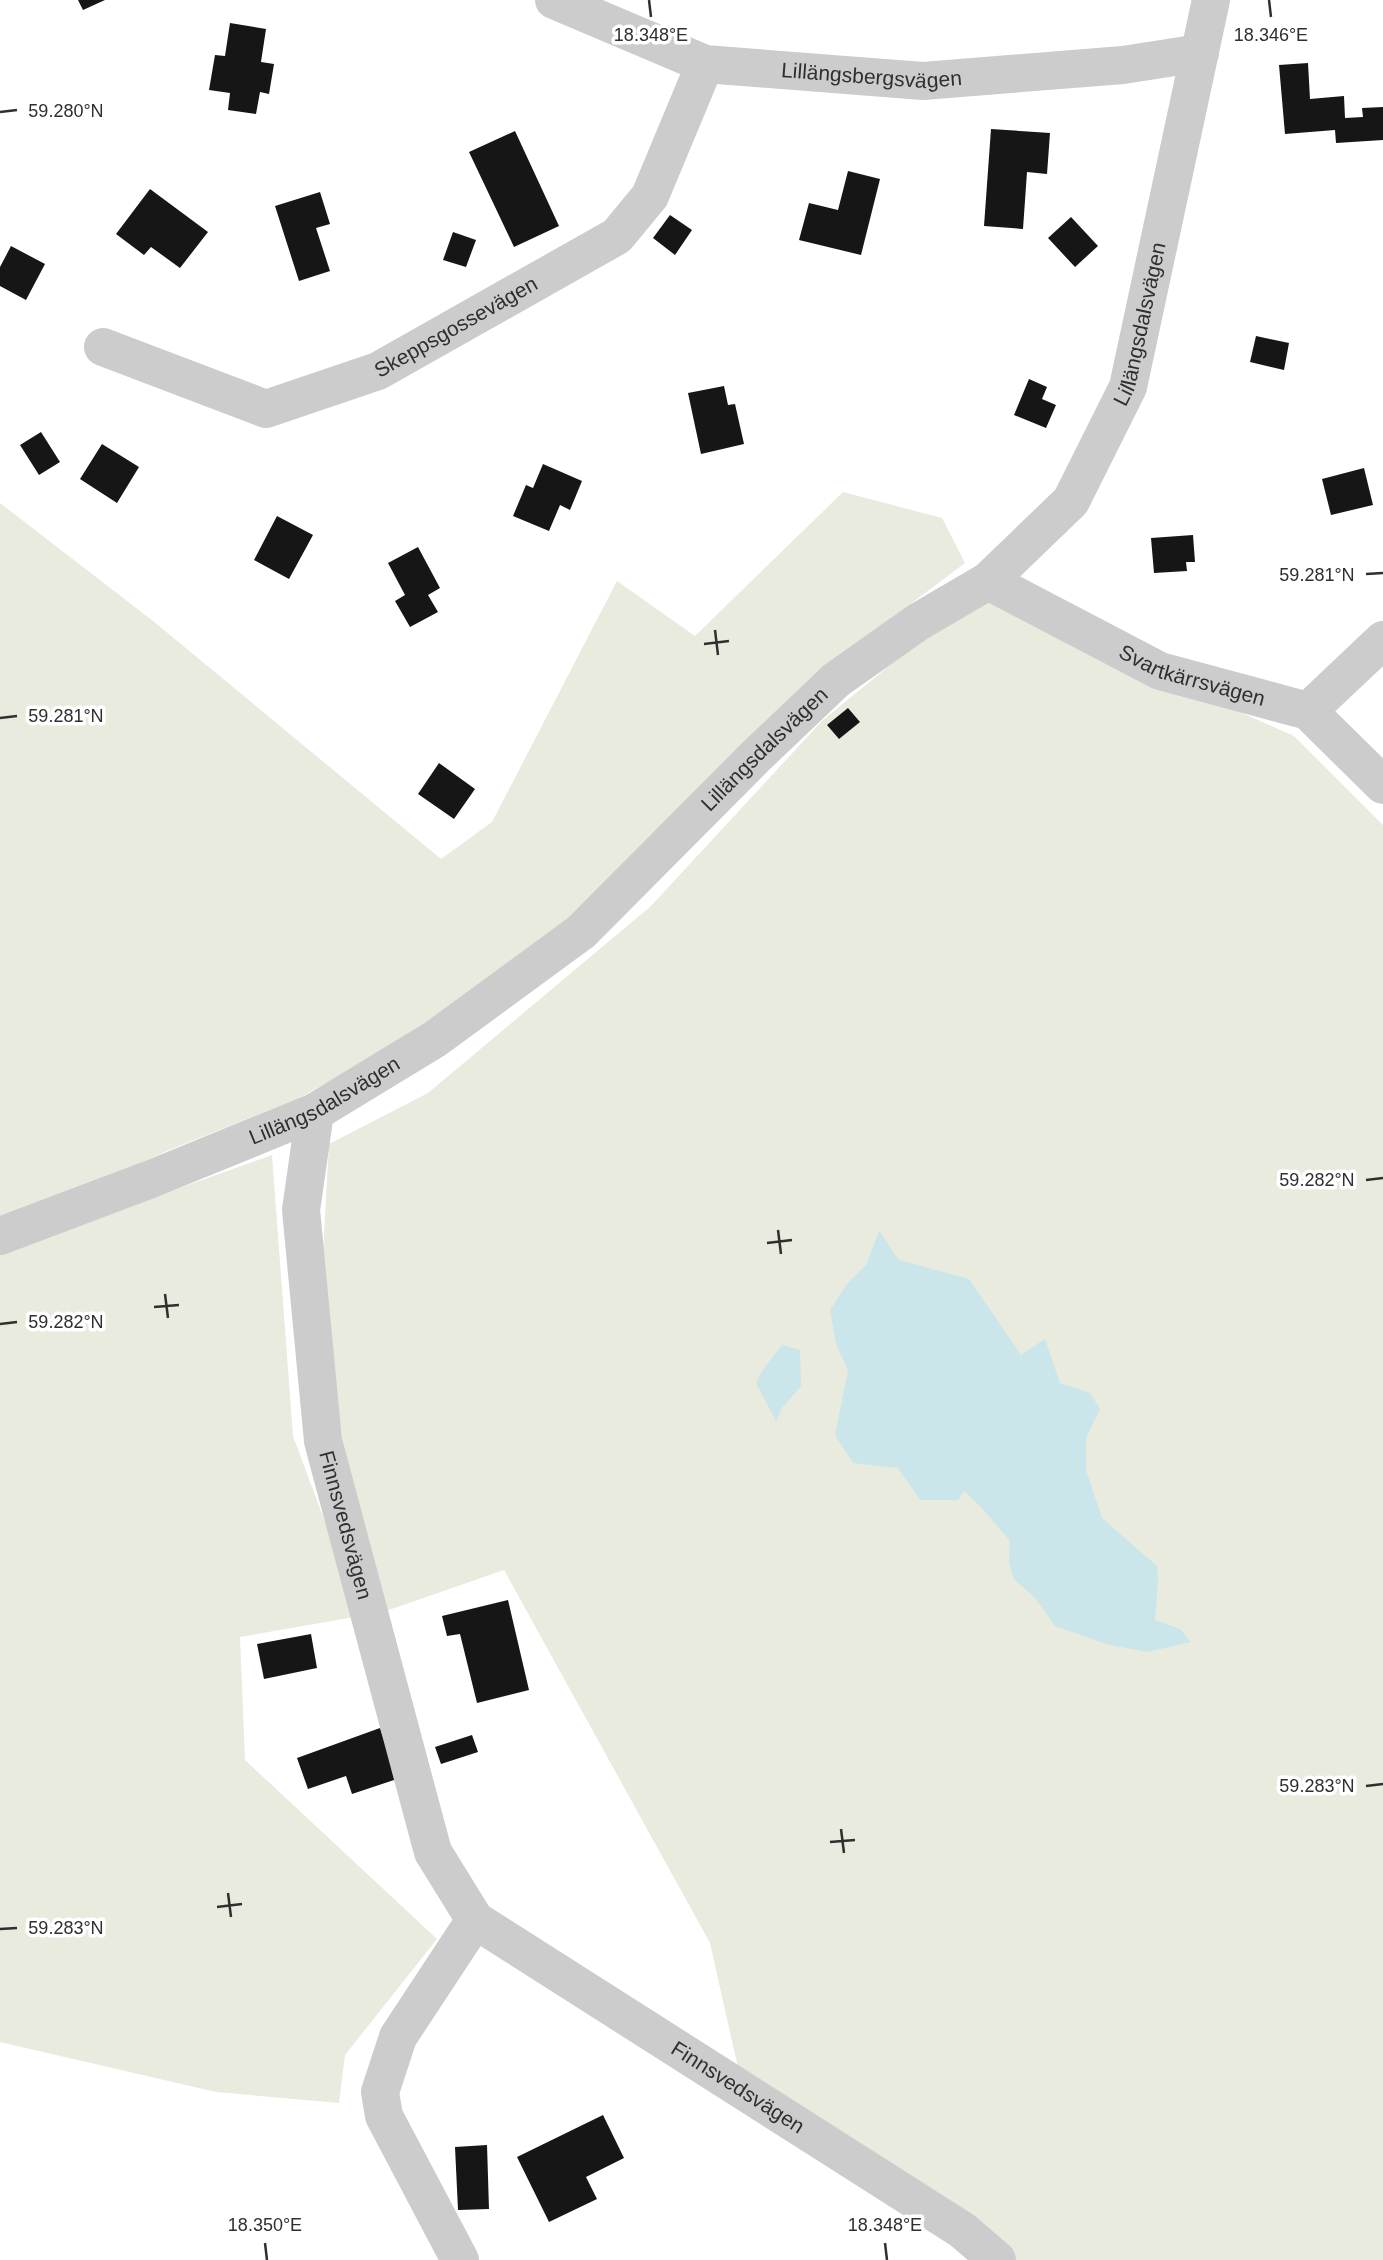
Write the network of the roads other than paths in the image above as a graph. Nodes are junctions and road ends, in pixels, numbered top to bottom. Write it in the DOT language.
graph roads {
  1 [pos="554,0"];
  2 [pos="1210,0"];
  3 [pos="1200,53"];
  4 [pos="705,64"];
  5 [pos="103,347"];
  6 [pos="988,581"];
  7 [pos="1383,640"];
  8 [pos="1308,711"];
  9 [pos="1383,785"];
  10 [pos="315,1112"];
  11 [pos="0,1236"];
  12 [pos="475,1920"];
  13 [pos="460,2260"];
  14 [pos="997,2260"];
  1 -- 4 [label="street, Lillängsbergsvägen"];
  2 -- 3 [label="street, Lillängsdalsvägen"];
  3 -- 4 [label="street, Lillängsbergsvägen"];
  3 -- 6 [label="street, Lillängsdalsvägen"];
  4 -- 5 [label="street, Skeppsgossevägen"];
  6 -- 8 [label="street, Svartkärrsvägen"];
  6 -- 10 [label="street, Lillängsdalsvägen"];
  7 -- 8 [label="street"];
  8 -- 9 [label="street, Svartkärrsvägen"];
  10 -- 11 [label="street, Lillängsdalsvägen"];
  10 -- 12 [label="street, Finnsvedsvägen"];
  12 -- 13 [label="street"];
  12 -- 14 [label="street, Finnsvedsvägen"];
}
